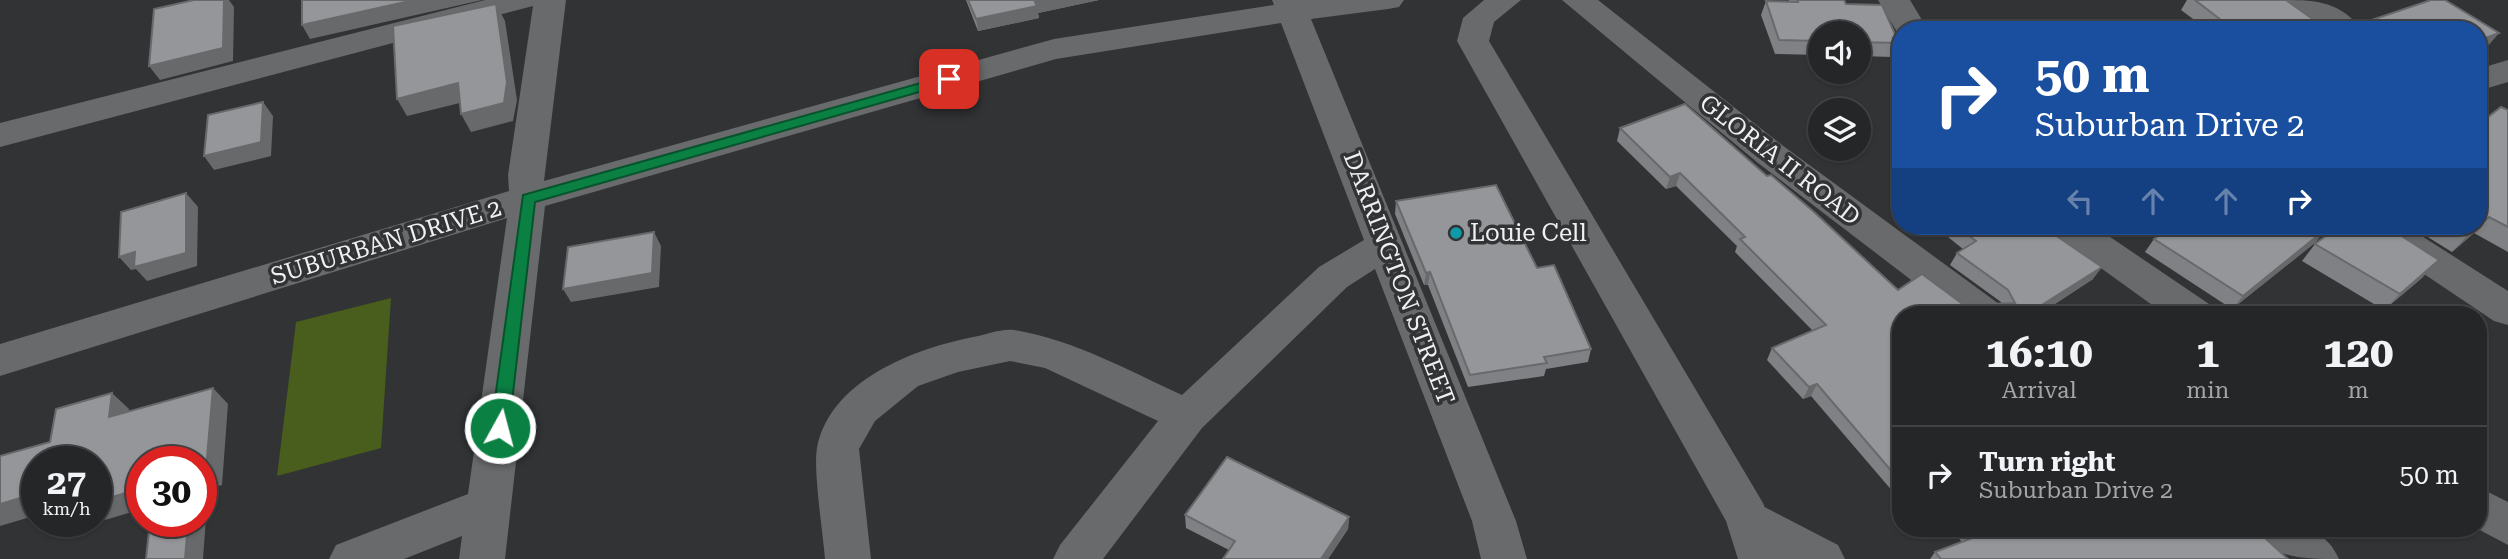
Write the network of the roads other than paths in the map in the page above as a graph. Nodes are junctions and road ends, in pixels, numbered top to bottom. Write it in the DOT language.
graph roads {
  1 [pos="522,0"];
  2 [pos="550,0"];
  3 [pos="1211,0"];
  4 [pos="1388,0"];
  5 [pos="1505,0"];
  6 [pos="1578,0"];
  7 [pos="1894,0"];
  8 [pos="2302,0"];
  9 [pos="1291,5"];
  10 [pos="1907,21"];
  11 [pos="2332,21"];
  12 [pos="2508,71"];
  13 [pos="2487,77"];
  14 [pos="0,135"];
  15 [pos="527,187"];
  16 [pos="2081,235"];
  17 [pos="2393,235"];
  18 [pos="1386,245"];
  19 [pos="1973,306"];
  20 [pos="2182,306"];
  21 [pos="2508,310"];
  22 [pos="1,351"];
  23 [pos="1187,416"];
  24 [pos="491,505"];
  25 [pos="2487,512"];
  26 [pos="1746,517"];
  27 [pos="2508,526"];
  28 [pos="2287,537"];
  29 [pos="352,559"];
  30 [pos="482,559"];
  31 [pos="848,559"];
  32 [pos="1076,559"];
  33 [pos="1504,559"];
  34 [pos="1760,559"];
  35 [pos="1822,559"];
  36 [pos="2316,559"];
  1 -- 14 [label="street"];
  2 -- 15 [label="street"];
  3 -- 15 [label="street, SUBURBAN DRIVE 2"];
  4 -- 9 [label="street, SUBURBAN DRIVE 2"];
  5 -- 26 [label="street"];
  6 -- 19 [label="street, GLORIA II ROAD"];
  7 -- 10 [label="street"];
  8 -- 11 [label="street"];
  9 -- 15 [label="street, SUBURBAN DRIVE 2"];
  9 -- 18 [label="street, DARRINGTON STREET"];
  12 -- 13 [label="street"];
  15 -- 22 [label="street, SUBURBAN DRIVE 2"];
  15 -- 24 [label="street"];
  16 -- 20 [label="street"];
  17 -- 21 [label="street"];
  18 -- 23 [label="street"];
  18 -- 33 [label="street, DARRINGTON STREET"];
  23 -- 31 [label="street"];
  23 -- 32 [label="street"];
  24 -- 29 [label="street"];
  24 -- 30 [label="street"];
  25 -- 27 [label="street"];
  26 -- 34 [label="street"];
  26 -- 35 [label="street"];
  28 -- 36 [label="street"];
}
